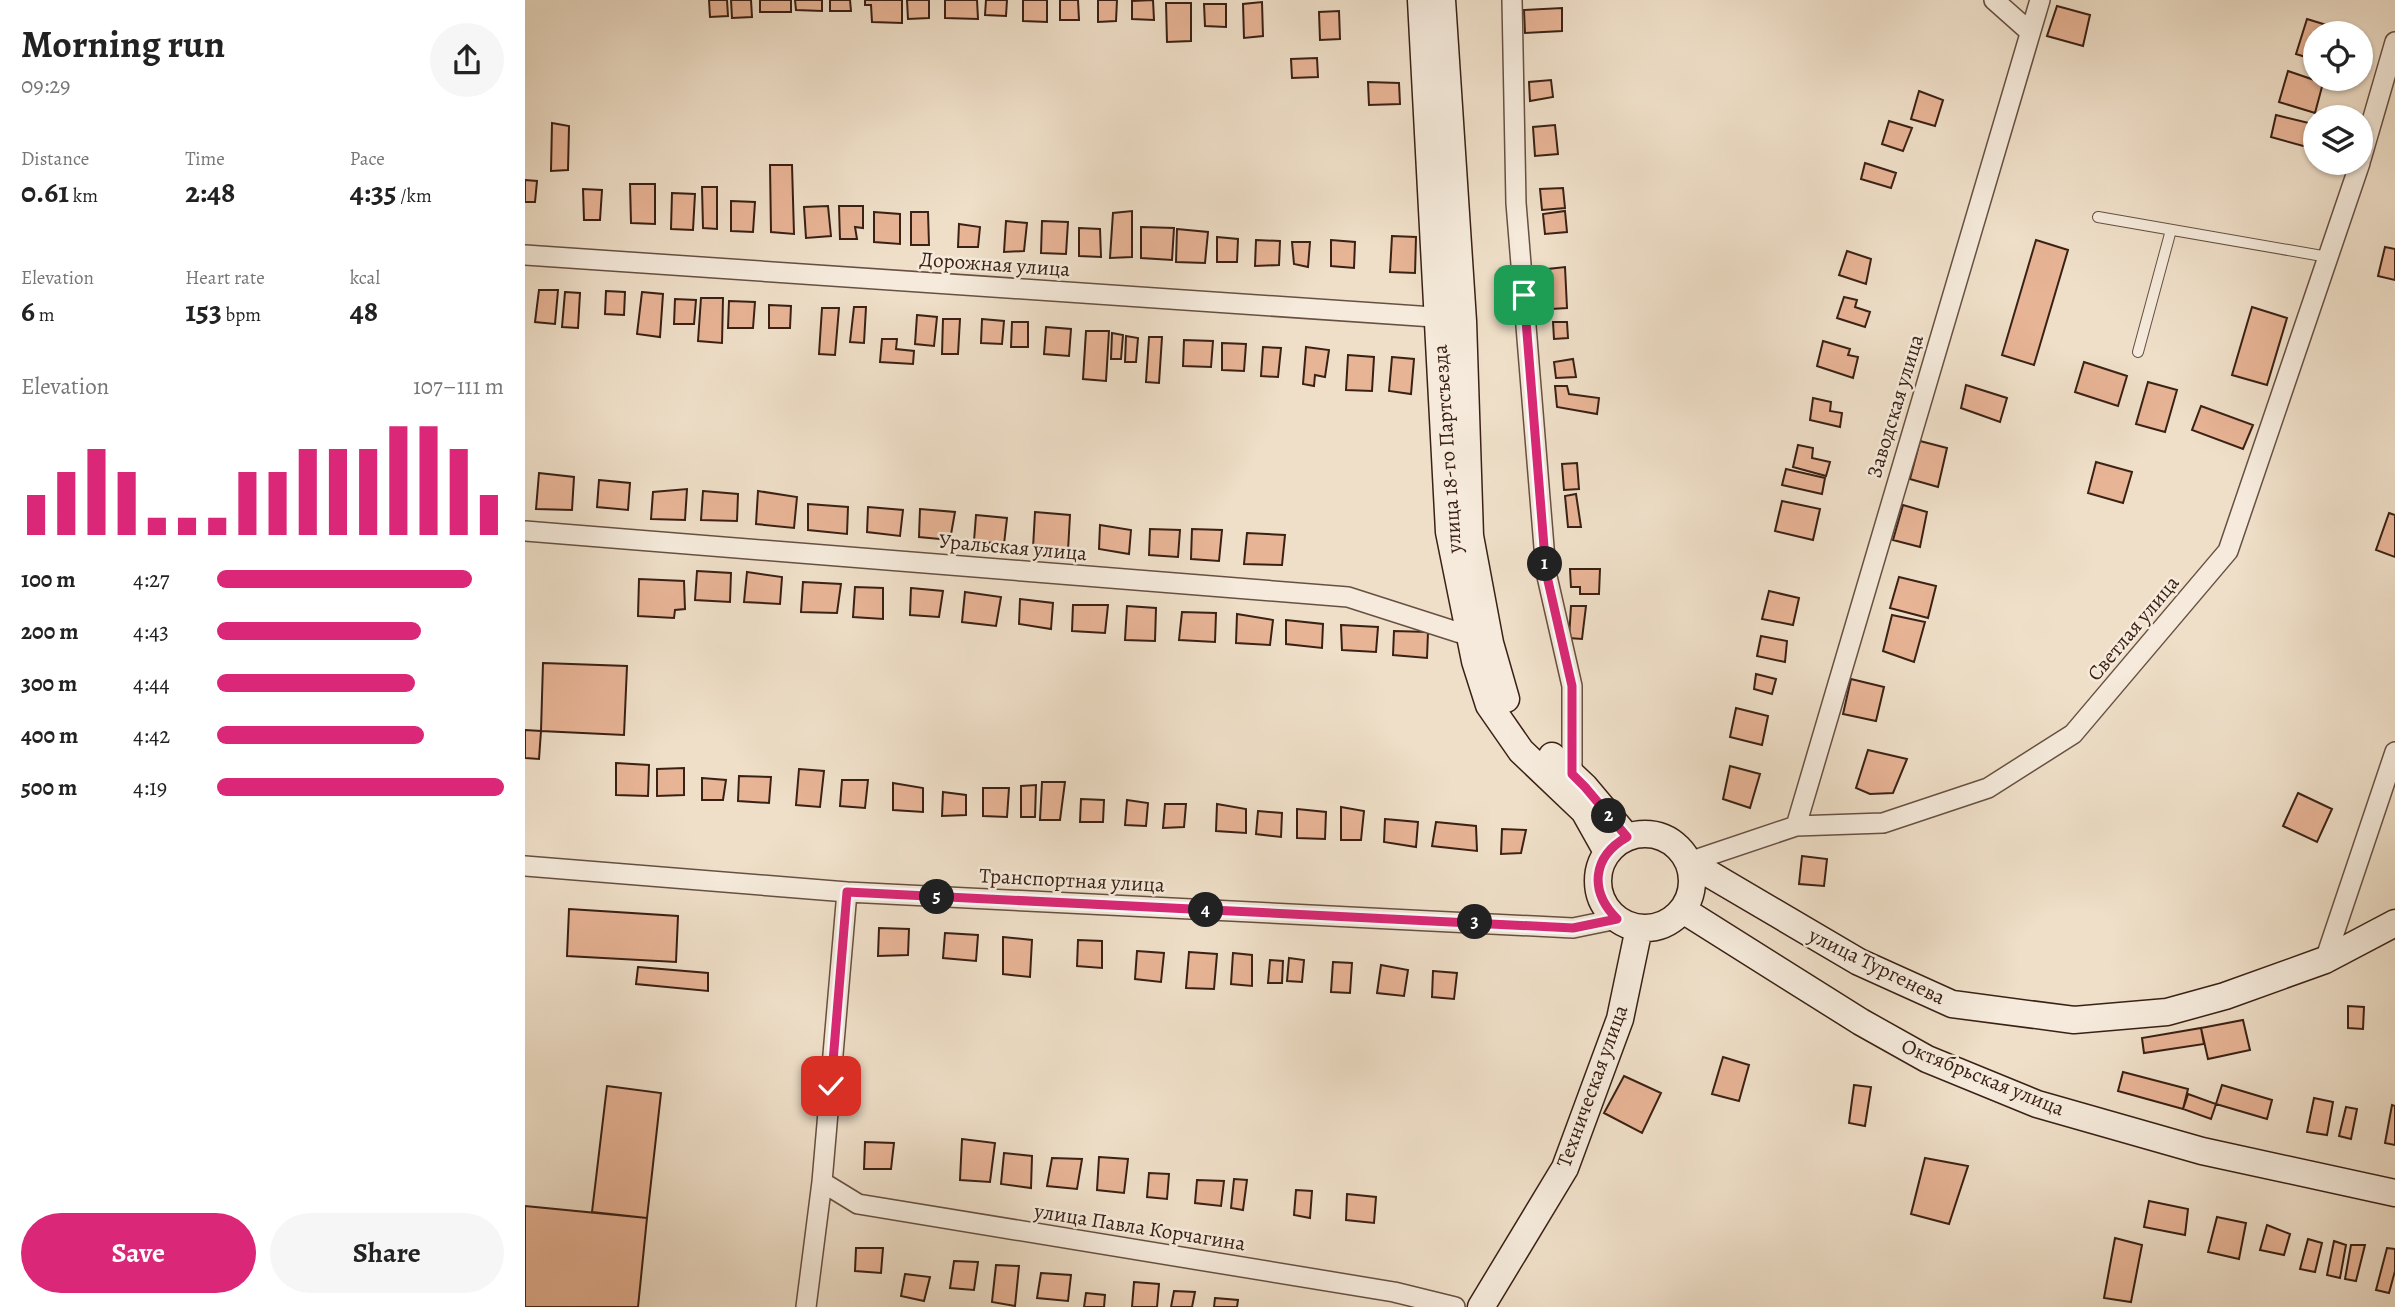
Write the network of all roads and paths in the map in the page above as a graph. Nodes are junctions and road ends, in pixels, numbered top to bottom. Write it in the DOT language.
graph roads {
  1 [pos="1421,0"];
  2 [pos="1442,0"];
  3 [pos="1512,0"];
  4 [pos="1994,0"];
  5 [pos="2040,0"];
  6 [pos="2031,32"];
  7 [pos="2395,43"];
  8 [pos="2373,117"];
  9 [pos="2355,175"];
  10 [pos="2098,217"];
  11 [pos="2171,230"];
  12 [pos="525,255"];
  13 [pos="2328,257"];
  14 [pos="1450,319"];
  15 [pos="2138,352"];
  16 [pos="525,531"];
  17 [pos="1480,639"];
  18 [pos="2395,752"];
  19 [pos="1572,774"];
  20 [pos="1796,826"];
  21 [pos="1617,844"];
  22 [pos="1689,862"];
  23 [pos="525,866"];
  24 [pos="847,892"];
  25 [pos="1683,910"];
  26 [pos="2395,923"];
  27 [pos="1628,924"];
  28 [pos="2325,960"];
  29 [pos="822,1182"];
  30 [pos="2395,1193"];
  31 [pos="806,1307"];
  32 [pos="1455,1307"];
  33 [pos="1481,1307"];
  1 -- 14 [label="main road, улица 18-го Партсъезда"];
  2 -- 14 [label="main road, улица 18-го Партсъезда"];
  3 -- 19 [label="street"];
  4 -- 6 [label="street"];
  5 -- 6 [label="street, Заводская улица"];
  6 -- 20 [label="street, Заводская улица"];
  7 -- 8 [label="street, Светлая улица"];
  9 -- 13 [label="street, Светлая улица"];
  10 -- 11 [label="lane"];
  11 -- 13 [label="lane"];
  11 -- 15 [label="lane"];
  12 -- 14 [label="street, Дорожная улица"];
  13 -- 20 [label="street, Светлая улица"];
  14 -- 17 [label="main road, улица 18-го Партсъезда"];
  16 -- 17 [label="street, Уральская улица"];
  17 -- 19 [label="main road, улица 18-го Партсъезда"];
  17 -- 21 [label="main road, улица 18-го Партсъезда"];
  18 -- 28 [label="street"];
  19 -- 21 [label="main road, улица 18-го Партсъезда"];
  20 -- 22 [label="street, Светлая улица"];
  21 -- 22 [label="main road"];
  21 -- 27 [label="main road"];
  22 -- 25 [label="main road"];
  22 -- 28 [label="main road, улица Тургенева"];
  23 -- 24 [label="street, Транспортная улица"];
  24 -- 27 [label="street, Транспортная улица"];
  24 -- 29 [label="street"];
  25 -- 27 [label="main road"];
  25 -- 30 [label="main road, Октябрьская улица"];
  26 -- 28 [label="main road, улица Тургенева"];
  27 -- 33 [label="main road, Техническая улица"];
  29 -- 31 [label="street"];
  29 -- 32 [label="street, улица Павла Корчагина"];
}
